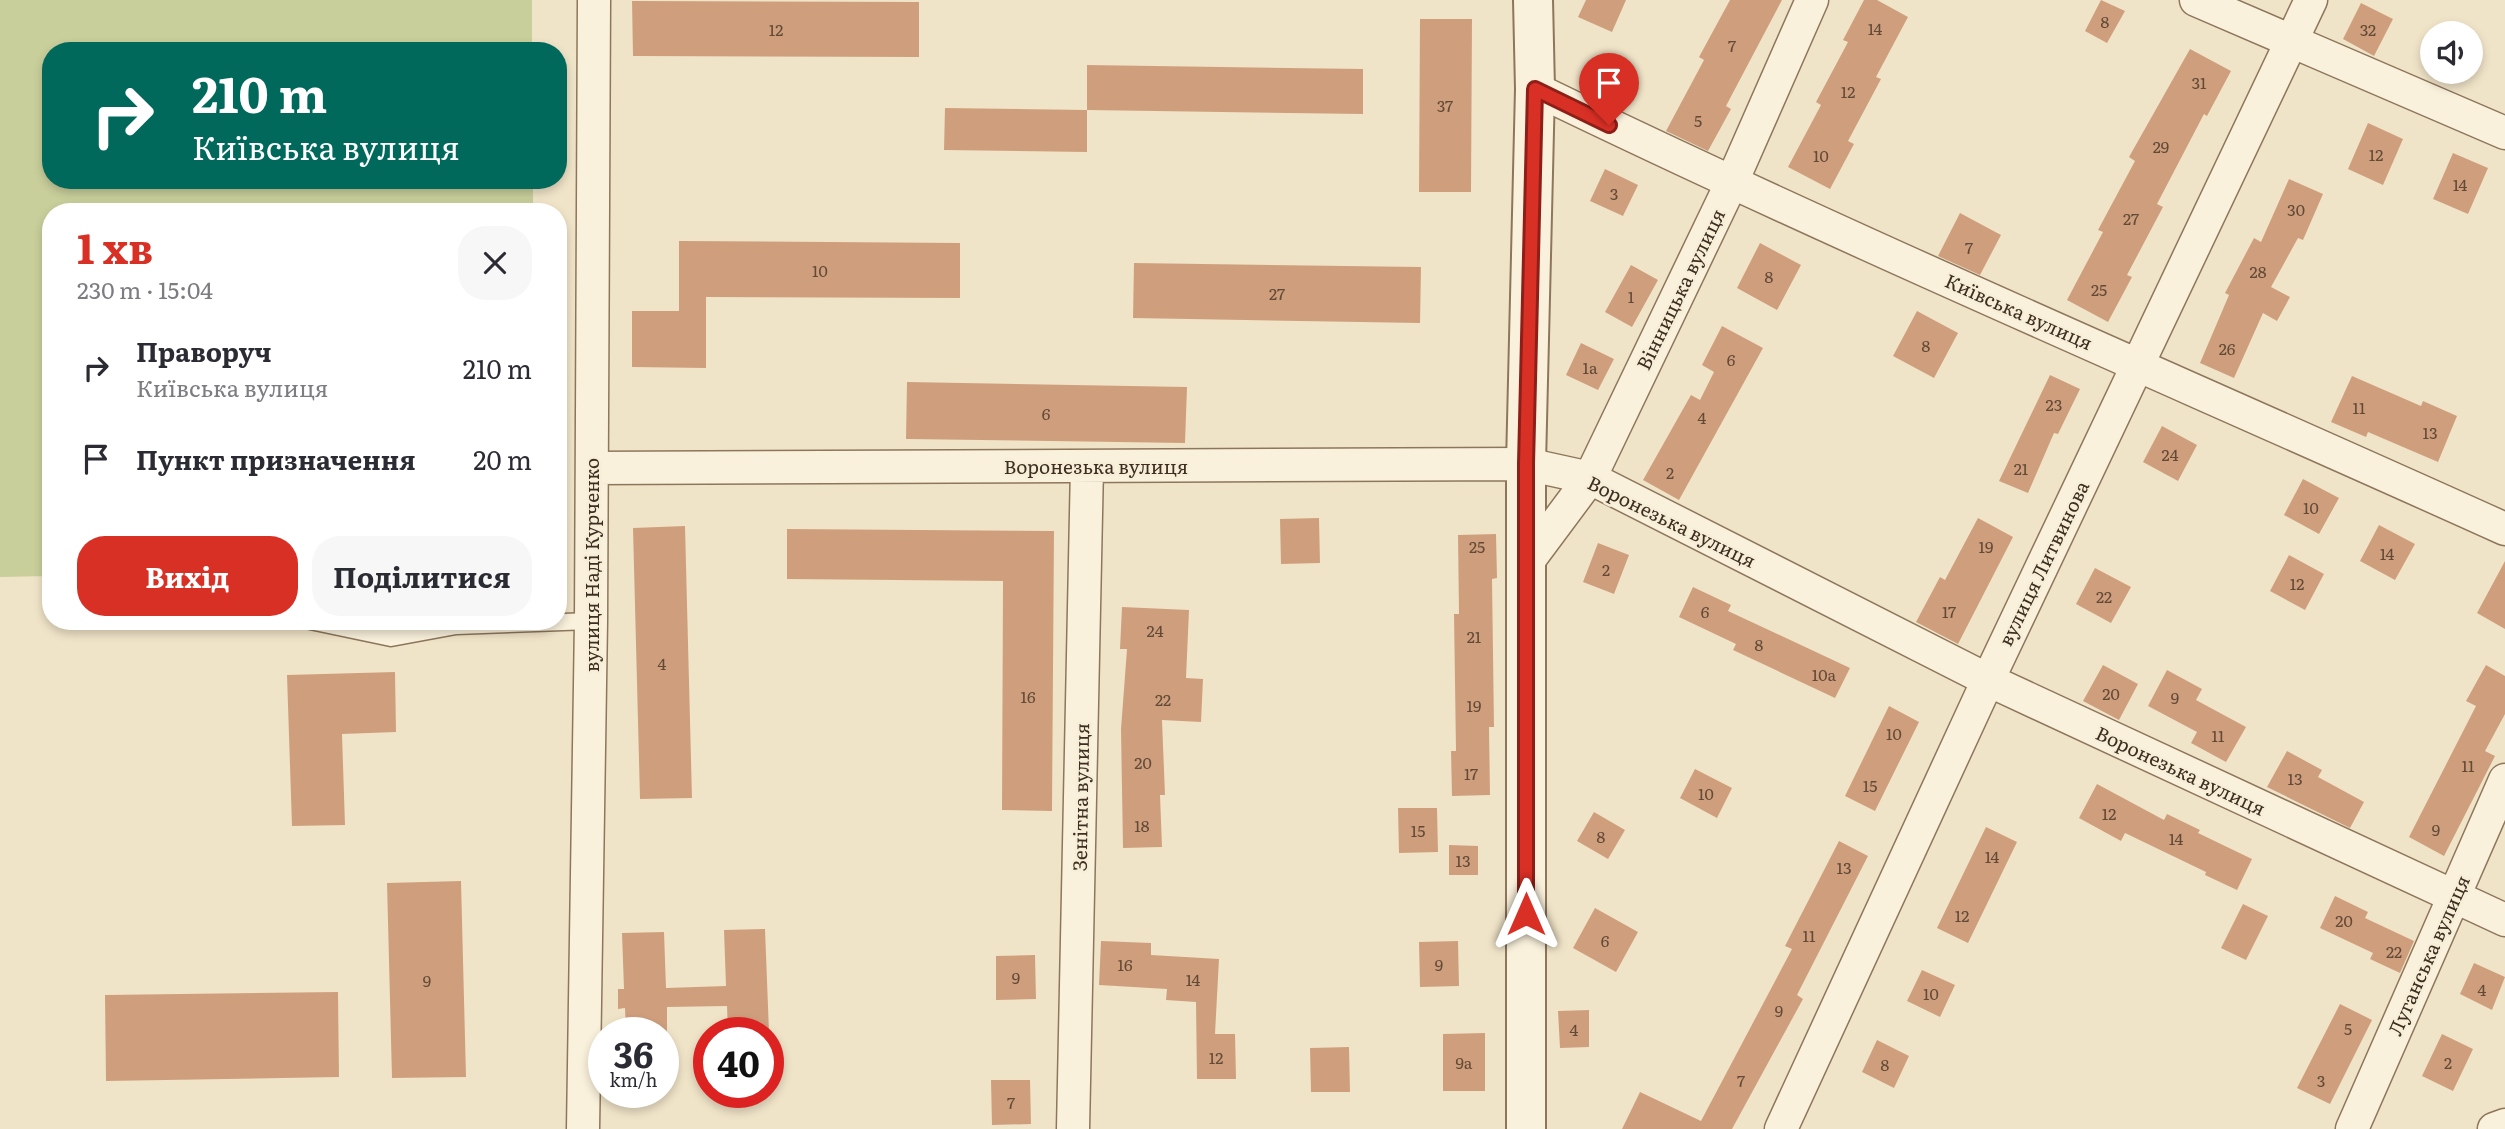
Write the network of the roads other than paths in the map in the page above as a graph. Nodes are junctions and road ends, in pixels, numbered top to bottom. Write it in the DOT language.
graph roads {
  1 [pos="594,0"];
  2 [pos="1533,0"];
  3 [pos="1812,0"];
  4 [pos="2196,0"];
  5 [pos="2311,0"];
  6 [pos="2291,41"];
  7 [pos="1535,89"];
  8 [pos="2505,133"];
  9 [pos="1731,184"];
  10 [pos="2139,363"];
  11 [pos="1526,464"];
  12 [pos="1087,466"];
  13 [pos="592,468"];
  14 [pos="1590,478"];
  15 [pos="2505,529"];
  16 [pos="1526,564"];
  17 [pos="591,621"];
  18 [pos="567,622"];
  19 [pos="353,630"];
  20 [pos="434,630"];
  21 [pos="1988,680"];
  22 [pos="2505,780"];
  23 [pos="2454,897"];
  24 [pos="2505,920"];
  25 [pos="2505,1125"];
  26 [pos="583,1129"];
  27 [pos="1073,1129"];
  28 [pos="1526,1129"];
  29 [pos="1781,1129"];
  30 [pos="2352,1129"];
  31 [pos="2494,1129"];
  1 -- 13 [label="street, вулиця Наді Курченко"];
  2 -- 7 [label="street"];
  3 -- 9 [label="street, Вінницька вулиця"];
  4 -- 6 [label="street"];
  5 -- 6 [label="street, вулиця Литвинова"];
  6 -- 8 [label="street"];
  6 -- 10 [label="street, вулиця Литвинова"];
  7 -- 9 [label="street, Київська вулиця"];
  7 -- 11 [label="street"];
  9 -- 10 [label="street, Київська вулиця"];
  9 -- 14 [label="street, Вінницька вулиця"];
  10 -- 15 [label="street, Київська вулиця"];
  10 -- 21 [label="street, вулиця Литвинова"];
  11 -- 12 [label="street, Воронезька вулиця"];
  11 -- 14 [label="street, Воронезька вулиця"];
  11 -- 16 [label="street"];
  12 -- 13 [label="street, Воронезька вулиця"];
  12 -- 27 [label="street, Зенітна вулиця"];
  13 -- 17 [label="street, вулиця Наді Курченко"];
  14 -- 16 [label="street, Вінницька вулиця"];
  14 -- 21 [label="street, Воронезька вулиця"];
  16 -- 28 [label="street"];
  17 -- 18 [label="lane"];
  17 -- 26 [label="street, вулиця Наді Курченко"];
  19 -- 20 [label="lane"];
  21 -- 23 [label="street, Воронезька вулиця"];
  21 -- 29 [label="street, вулиця Литвинова"];
  22 -- 23 [label="street, Луганська вулиця"];
  23 -- 24 [label="street, Воронезька вулиця"];
  23 -- 30 [label="street, Луганська вулиця"];
  25 -- 31 [label="street"];
}
